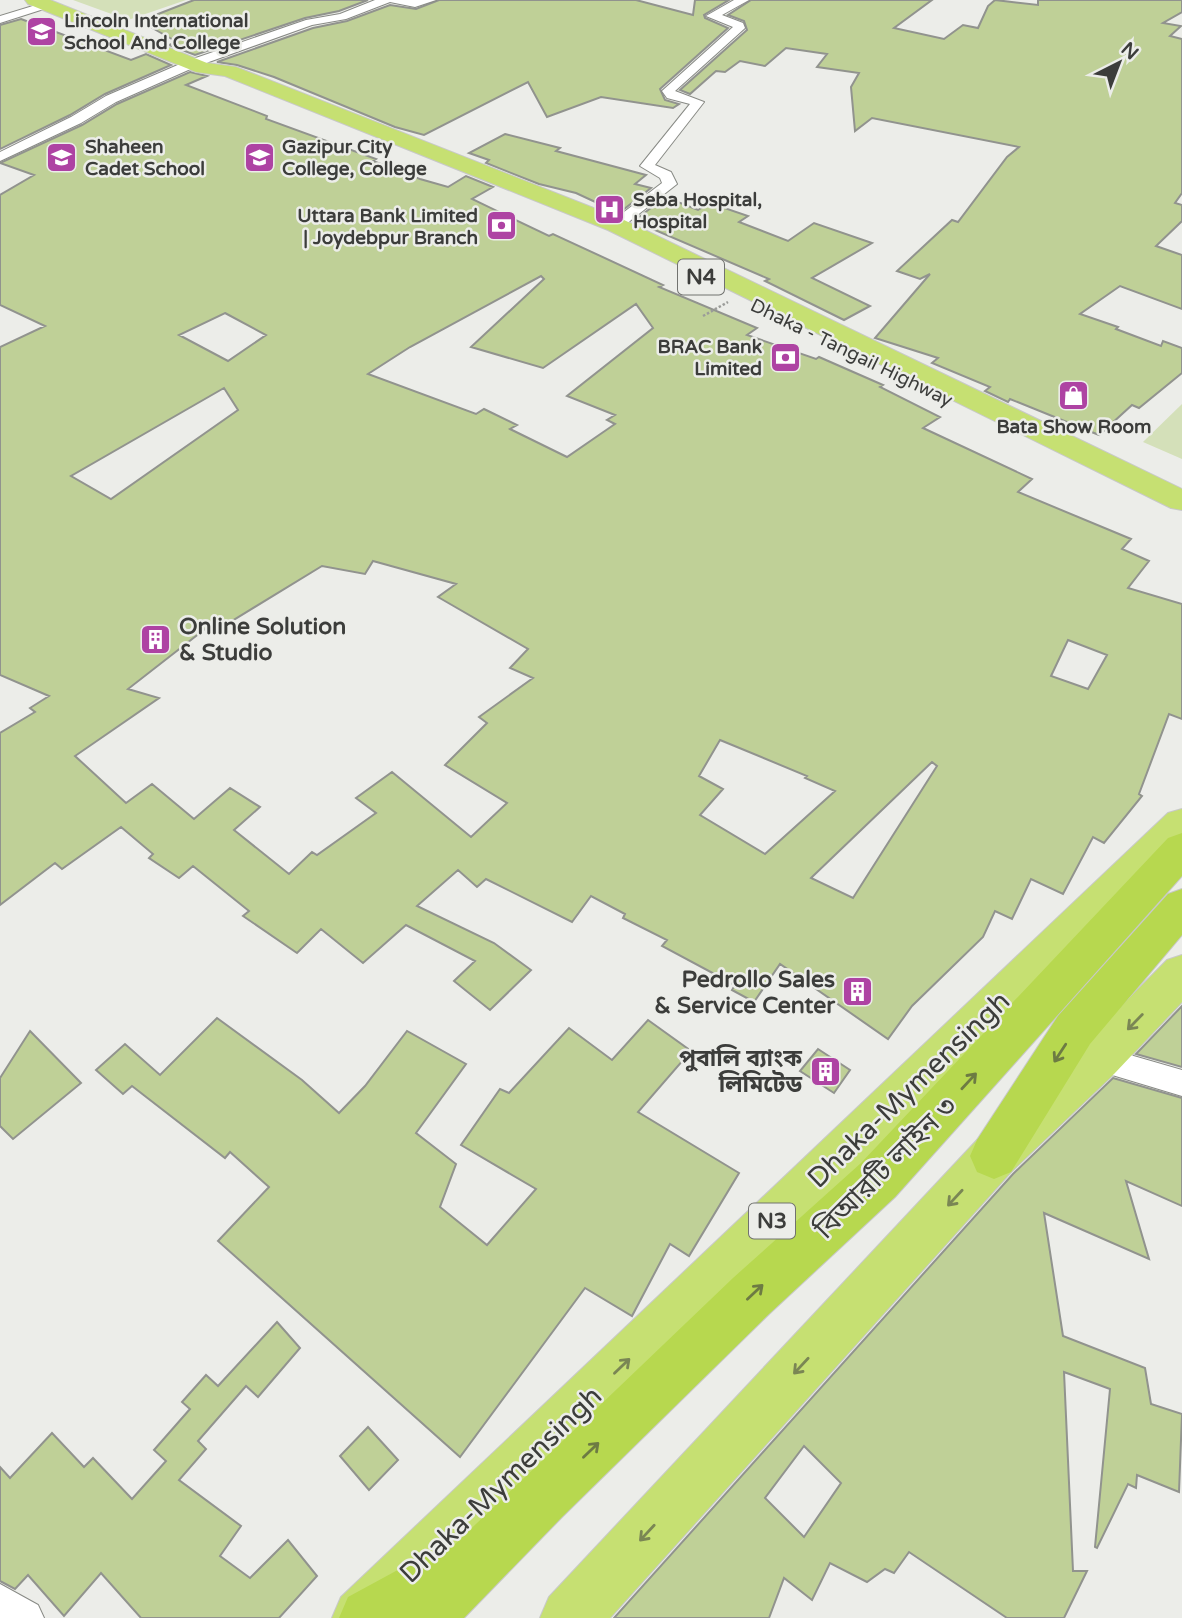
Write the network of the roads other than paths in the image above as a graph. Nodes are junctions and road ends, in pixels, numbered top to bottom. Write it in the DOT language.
graph roads {
  1 [pos="385,0"];
  2 [pos="394,0"];
  3 [pos="430,0"];
  4 [pos="743,0"];
  5 [pos="40,2"];
  6 [pos="0,20"];
  7 [pos="197,66"];
  8 [pos="0,157"];
  9 [pos="616,225"];
  10 [pos="1143,481"];
  11 [pos="1182,491"];
  12 [pos="1182,501"];
  13 [pos="1182,526"];
  14 [pos="1182,824"];
  15 [pos="1182,849"];
  16 [pos="1182,906"];
  17 [pos="1182,973"];
  18 [pos="1099,1059"];
  19 [pos="1182,1083"];
  20 [pos="994,1156"];
  21 [pos="481,1556"];
  22 [pos="0,1603"];
  23 [pos="25,1618"];
  24 [pos="362,1618"];
  25 [pos="369,1618"];
  26 [pos="424,1618"];
  27 [pos="570,1618"];
  1 -- 7 [label="street"];
  2 -- 3 [label="street"];
  4 -- 9 [label="street"];
  5 -- 6 [label="street"];
  5 -- 7 [label="highway, Dhaka - Tangail Highway / N4"];
  7 -- 8 [label="street"];
  7 -- 9 [label="highway, Dhaka - Tangail Highway / N4"];
  7 -- 13 [label="highway, Dhaka - Tangail Highway / N4"];
  9 -- 10 [label="highway, Dhaka - Tangail Highway / N4"];
  10 -- 11 [label="highway"];
  10 -- 12 [label="highway, Dhaka - Tangail Highway / N4"];
  24 -- 14 [label="highway, Dhaka-Mymensingh / N3, one-way"];
  21 -- 15 [label="highway, বিআরটি লাইন ৩, one-way"];
  16 -- 20 [label="highway, one-way"];
  17 -- 18 [label="highway, one-way"];
  18 -- 19 [label="street"];
  18 -- 20 [label="highway"];
  20 -- 27 [label="highway, one-way"];
  21 -- 25 [label="highway"];
  21 -- 26 [label="highway"];
  22 -- 23 [label="street"];
}
